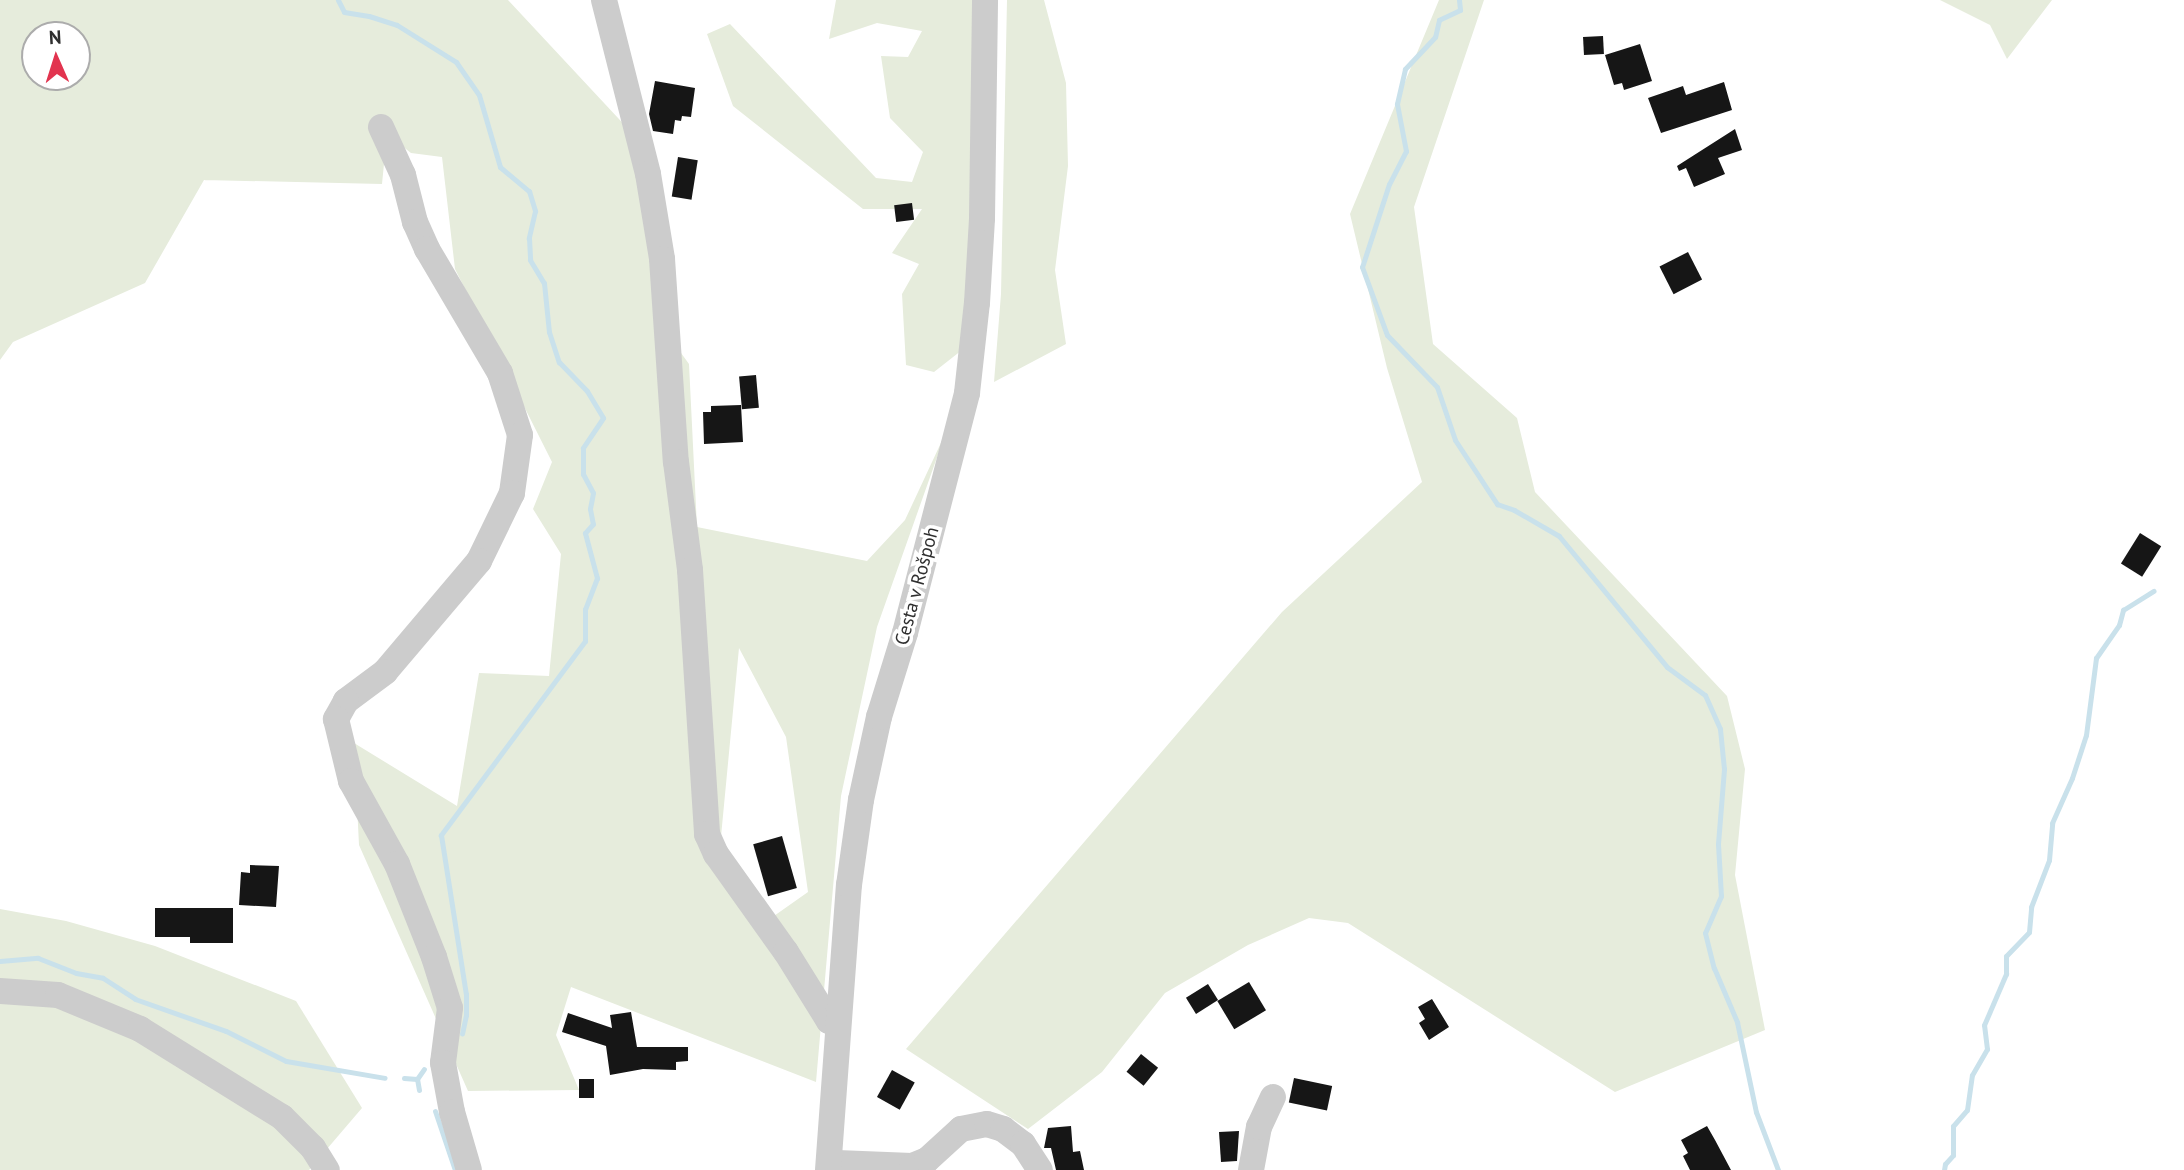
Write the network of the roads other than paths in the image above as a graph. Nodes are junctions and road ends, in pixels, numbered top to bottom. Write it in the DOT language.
graph roads {
  1 [pos="604,0"];
  2 [pos="985,0"];
  3 [pos="381,127"];
  4 [pos="0,991"];
  5 [pos="837,1024"];
  6 [pos="1273,1097"];
  7 [pos="835,1165"];
  8 [pos="327,1170"];
  9 [pos="469,1170"];
  10 [pos="1040,1170"];
  11 [pos="1251,1170"];
  1 -- 5 [label="street"];
  2 -- 5 [label="street, Cesta v Rošpoh"];
  3 -- 9 [label="street"];
  4 -- 8 [label="street"];
  5 -- 7 [label="street, Cesta v Rošpoh"];
  6 -- 11 [label="street"];
  7 -- 10 [label="street"];
}
